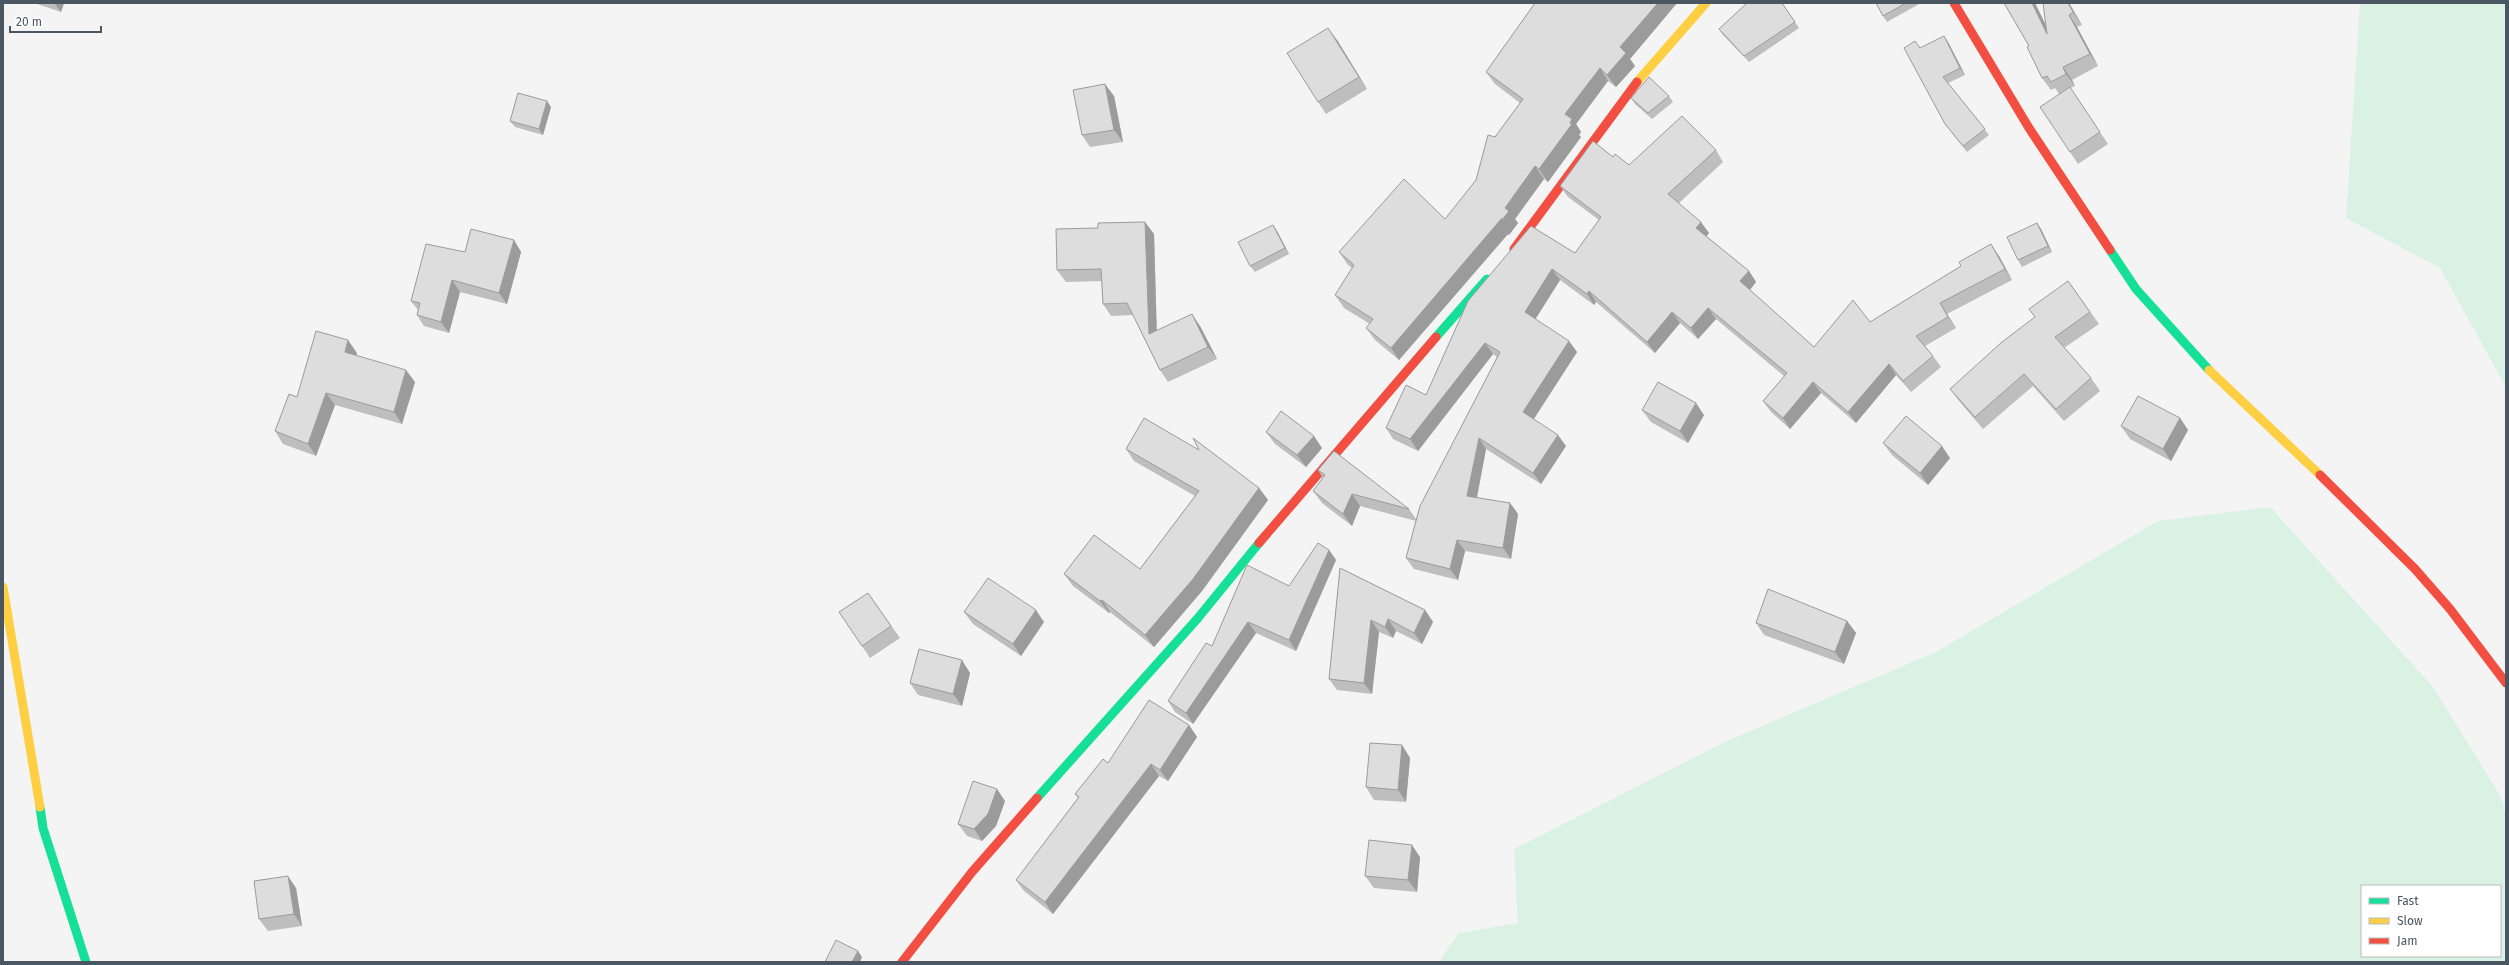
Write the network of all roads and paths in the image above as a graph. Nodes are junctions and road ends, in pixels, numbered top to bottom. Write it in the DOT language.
graph roads {
  1 [pos="1706,3"];
  2 [pos="1954,3"];
  3 [pos="1508,255"];
  4 [pos="1493,273"];
  5 [pos="3,587"];
  6 [pos="2506,683"];
  7 [pos="86,962"];
  8 [pos="902,962"];
  1 -- 3 [label="street"];
  2 -- 6 [label="street"];
  4 -- 8 [label="street"];
  5 -- 7 [label="street"];
}
